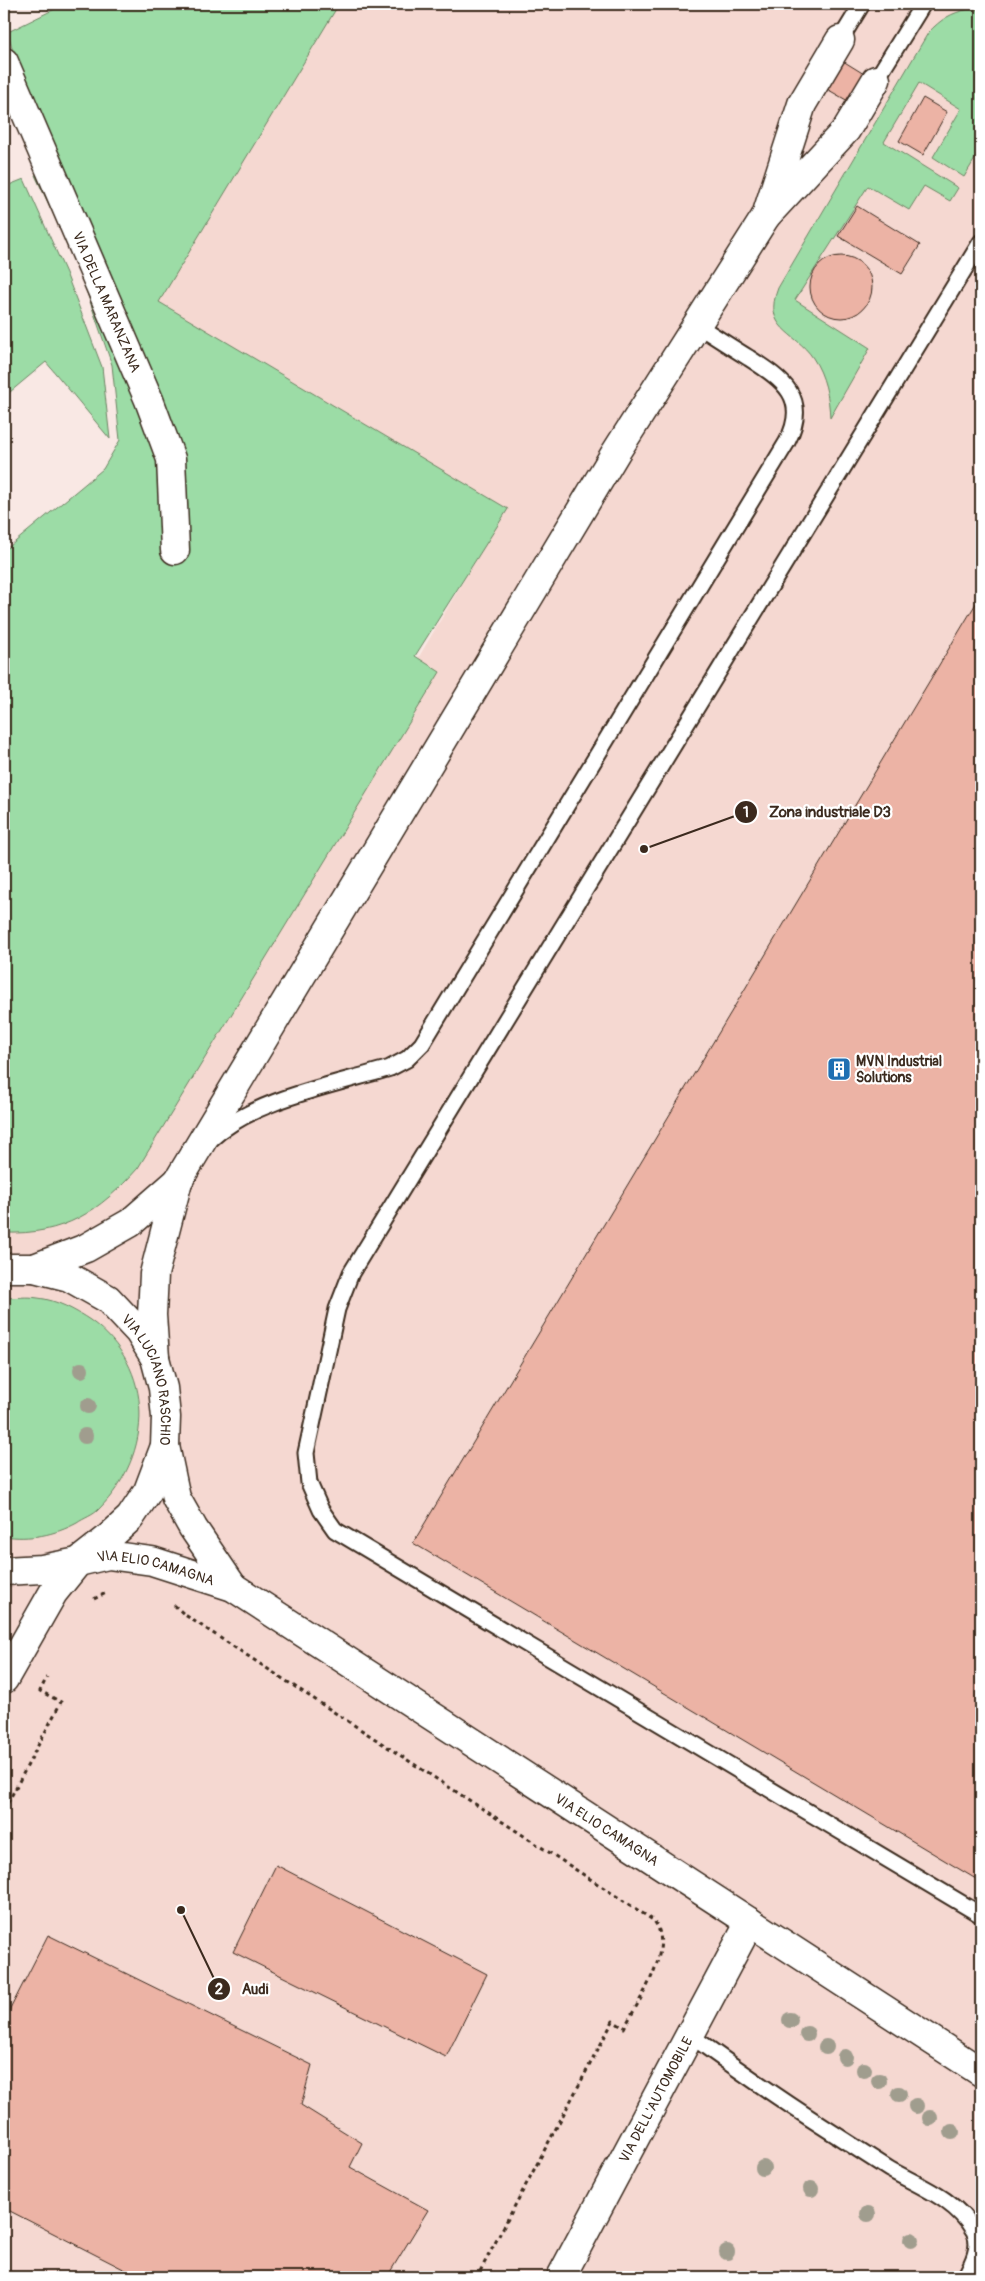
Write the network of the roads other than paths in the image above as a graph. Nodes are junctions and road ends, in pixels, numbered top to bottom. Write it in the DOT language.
graph roads {
  1 [pos="862,4"];
  2 [pos="923,4"];
  3 [pos="840,40"];
  4 [pos="4,62"];
  5 [pos="876,80"];
  6 [pos="766,216"];
  7 [pos="981,242"];
  8 [pos="697,325"];
  9 [pos="175,550"];
  10 [pos="194,1156"];
  11 [pos="178,1181"];
  12 [pos="4,1268"];
  13 [pos="34,1268"];
  14 [pos="155,1358"];
  15 [pos="165,1446"];
  16 [pos="78,1562"];
  17 [pos="4,1571"];
  18 [pos="233,1587"];
  19 [pos="4,1679"];
  20 [pos="981,1914"];
  21 [pos="750,1922"];
  22 [pos="690,2035"];
  23 [pos="981,2072"];
  24 [pos="561,2277"];
  25 [pos="965,2277"];
  1 -- 3 [label="lane"];
  2 -- 5 [label="lane"];
  3 -- 6 [label="street"];
  4 -- 9 [label="street, VIA DELLA MARANZANA"];
  5 -- 6 [label="street"];
  6 -- 8 [label="street"];
  7 -- 20 [label="lane"];
  8 -- 10 [label="street"];
  8 -- 10 [label="lane"];
  10 -- 11 [label="street"];
  11 -- 13 [label="street"];
  11 -- 14 [label="street"];
  12 -- 13 [label="street, VIA LUCIANO RASCHIO"];
  13 -- 14 [label="street, VIA LUCIANO RASCHIO"];
  14 -- 15 [label="street, VIA LUCIANO RASCHIO"];
  15 -- 16 [label="street, VIA LUCIANO RASCHIO"];
  15 -- 18 [label="street, VIA ELIO CAMAGNA"];
  16 -- 17 [label="street, VIA LUCIANO RASCHIO"];
  16 -- 18 [label="street, VIA ELIO CAMAGNA"];
  16 -- 19 [label="street"];
  18 -- 21 [label="street, VIA ELIO CAMAGNA"];
  21 -- 22 [label="street, VIA DELL'AUTOMOBILE"];
  21 -- 23 [label="street, VIA ELIO CAMAGNA"];
  22 -- 24 [label="street, VIA DELL'AUTOMOBILE"];
  22 -- 25 [label="lane"];
}
